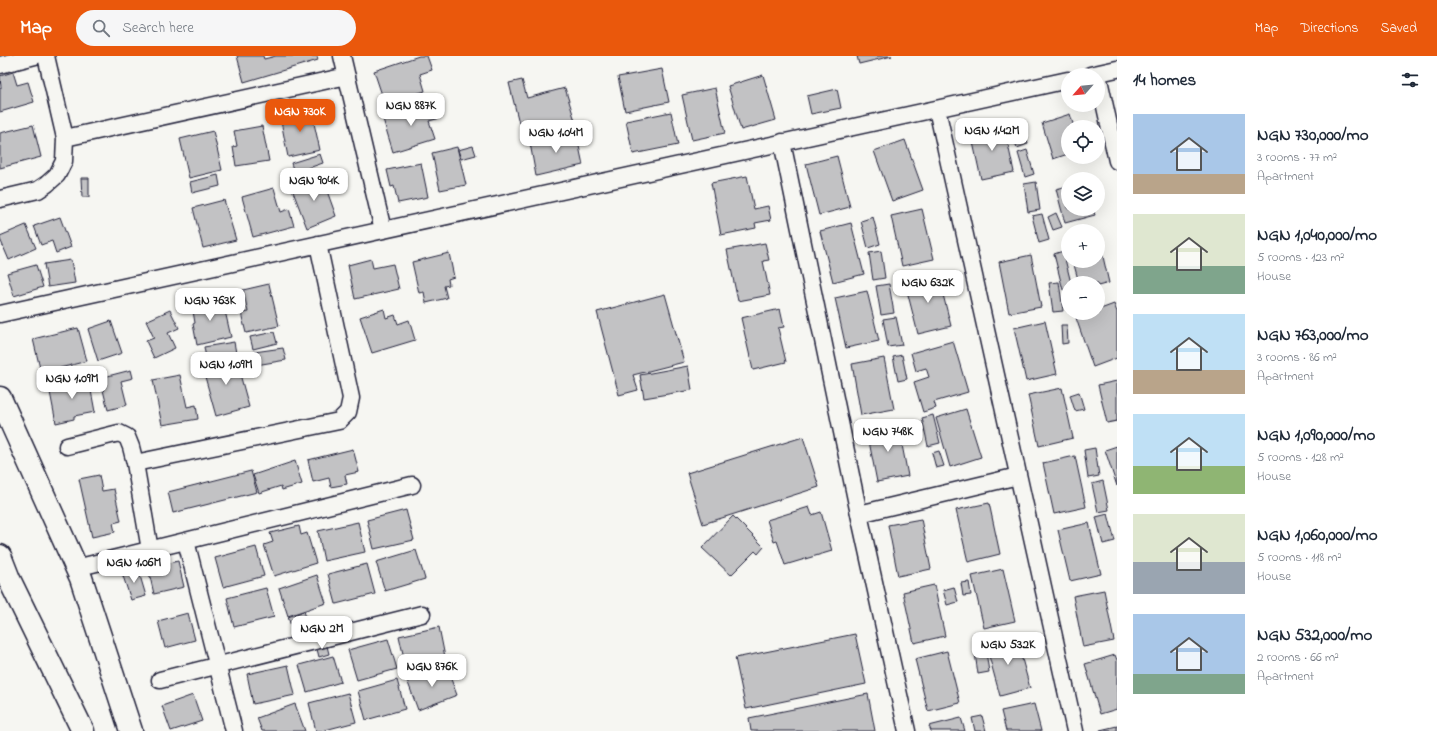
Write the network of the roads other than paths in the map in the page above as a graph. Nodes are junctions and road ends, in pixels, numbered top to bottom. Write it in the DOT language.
graph roads {
  1 [pos="36,56"];
  2 [pos="46,56"];
  3 [pos="342,56"];
  4 [pos="0,64"];
  5 [pos="1117,69"];
  6 [pos="1105,72"];
  7 [pos="347,76"];
  8 [pos="1061,82"];
  9 [pos="937,109"];
  10 [pos="1105,112"];
  11 [pos="65,138"];
  12 [pos="782,142"];
  13 [pos="1117,161"];
  14 [pos="0,199"];
  15 [pos="383,230"];
  16 [pos="318,244"];
  17 [pos="0,314"];
  18 [pos="0,398"];
  19 [pos="67,446"];
  20 [pos="135,462"];
  21 [pos="1018,476"];
  22 [pos="412,485"];
  23 [pos="859,514"];
  24 [pos="186,541"];
  25 [pos="150,550"];
  26 [pos="0,556"];
  27 [pos="76,568"];
  28 [pos="422,614"];
  29 [pos="218,666"];
  30 [pos="160,680"];
  31 [pos="83,731"];
  32 [pos="132,731"];
  33 [pos="234,731"];
  34 [pos="907,731"];
  35 [pos="1075,731"];
  1 -- 4 [label="street"];
  2 -- 11 [label="street"];
  3 -- 7 [label="street"];
  5 -- 6 [label="street"];
  7 -- 11 [label="street"];
  7 -- 15 [label="street"];
  8 -- 9 [label="street"];
  9 -- 12 [label="street"];
  9 -- 21 [label="street"];
  10 -- 13 [label="street"];
  11 -- 14 [label="street"];
  12 -- 15 [label="street"];
  12 -- 23 [label="street"];
  15 -- 16 [label="street"];
  16 -- 17 [label="street"];
  16 -- 20 [label="street"];
  18 -- 27 [label="street"];
  19 -- 20 [label="street"];
  20 -- 25 [label="street"];
  21 -- 23 [label="street"];
  21 -- 35 [label="street"];
  22 -- 24 [label="street"];
  23 -- 34 [label="street"];
  24 -- 25 [label="street"];
  24 -- 29 [label="street"];
  25 -- 27 [label="street"];
  26 -- 31 [label="street"];
  27 -- 32 [label="street"];
  28 -- 29 [label="street"];
  29 -- 30 [label="street"];
  29 -- 33 [label="street"];
}
